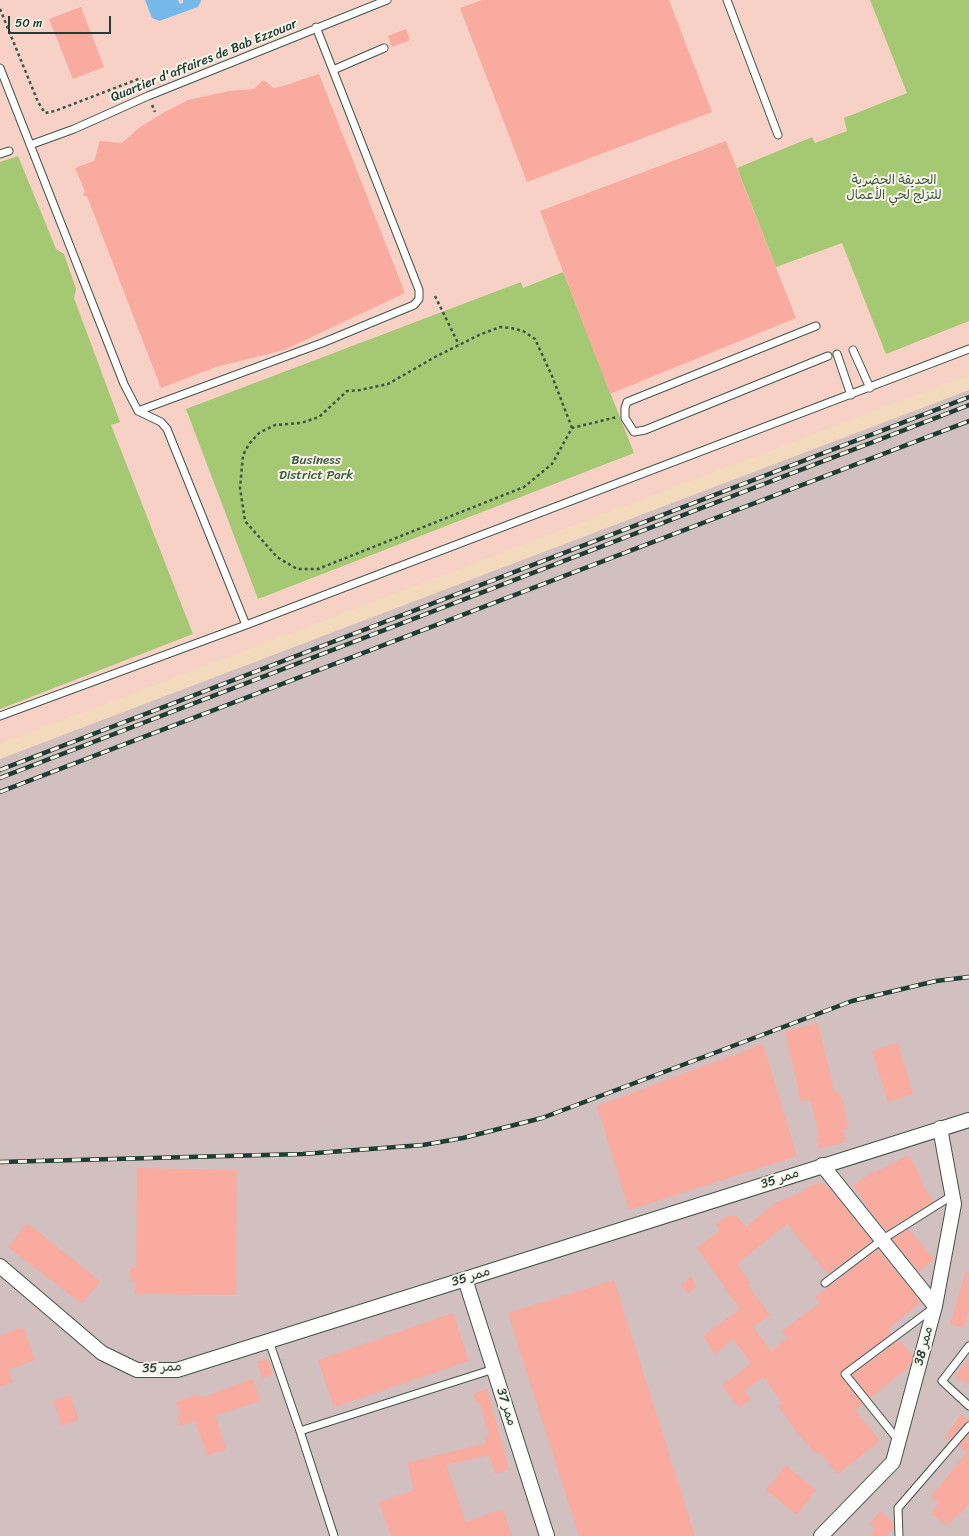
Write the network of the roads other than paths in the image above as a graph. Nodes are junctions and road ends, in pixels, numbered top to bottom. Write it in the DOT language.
graph roads {
  1 [pos="387,0"];
  2 [pos="727,0"];
  3 [pos="316,28"];
  4 [pos="384,48"];
  5 [pos="0,68"];
  6 [pos="333,70"];
  7 [pos="778,135"];
  8 [pos="30,145"];
  9 [pos="9,151"];
  10 [pos="0,154"];
  11 [pos="816,326"];
  12 [pos="969,349"];
  13 [pos="853,350"];
  14 [pos="837,354"];
  15 [pos="828,356"];
  16 [pos="870,388"];
  17 [pos="851,395"];
  18 [pos="138,411"];
  19 [pos="246,625"];
  20 [pos="0,716"];
  21 [pos="969,1120"];
  22 [pos="940,1128"];
  23 [pos="822,1166"];
  24 [pos="953,1195"];
  25 [pos="882,1239"];
  26 [pos="0,1266"];
  27 [pos="465,1279"];
  28 [pos="825,1283"];
  29 [pos="935,1306"];
  30 [pos="269,1341"];
  31 [pos="969,1346"];
  32 [pos="494,1369"];
  33 [pos="969,1406"];
  34 [pos="969,1426"];
  35 [pos="300,1431"];
  36 [pos="898,1440"];
  37 [pos="334,1536"];
  38 [pos="547,1536"];
  39 [pos="821,1536"];
  40 [pos="899,1536"];
  1 -- 3 [label="lane, Quartier d'affaires de Bab Ezzouar"];
  2 -- 7 [label="lane"];
  3 -- 6 [label="lane"];
  3 -- 8 [label="lane, Quartier d'affaires de Bab Ezzouar"];
  4 -- 6 [label="lane"];
  5 -- 8 [label="lane"];
  6 -- 18 [label="lane"];
  8 -- 18 [label="lane"];
  9 -- 10 [label="lane"];
  11 -- 15 [label="lane"];
  12 -- 16 [label="lane"];
  13 -- 16 [label="lane"];
  14 -- 17 [label="lane"];
  16 -- 17 [label="lane"];
  17 -- 19 [label="lane"];
  18 -- 19 [label="lane"];
  19 -- 20 [label="lane"];
  21 -- 22 [label="street, ممر 35"];
  22 -- 23 [label="street, ممر 35"];
  22 -- 24 [label="street, ممر 38"];
  23 -- 25 [label="street"];
  23 -- 27 [label="street, ممر 35"];
  24 -- 25 [label="lane"];
  24 -- 29 [label="street, ممر 38"];
  25 -- 28 [label="lane"];
  25 -- 29 [label="street"];
  26 -- 30 [label="street, ممر 35"];
  27 -- 30 [label="street, ممر 35"];
  27 -- 32 [label="street, ممر 37"];
  29 -- 36 [label="street, ممر 38"];
  29 -- 36 [label="lane"];
  30 -- 35 [label="lane"];
  31 -- 33 [label="lane"];
  32 -- 35 [label="lane"];
  32 -- 38 [label="street, ممر 37"];
  34 -- 40 [label="lane"];
  35 -- 37 [label="lane"];
  36 -- 39 [label="street, ممر 38"];
}
